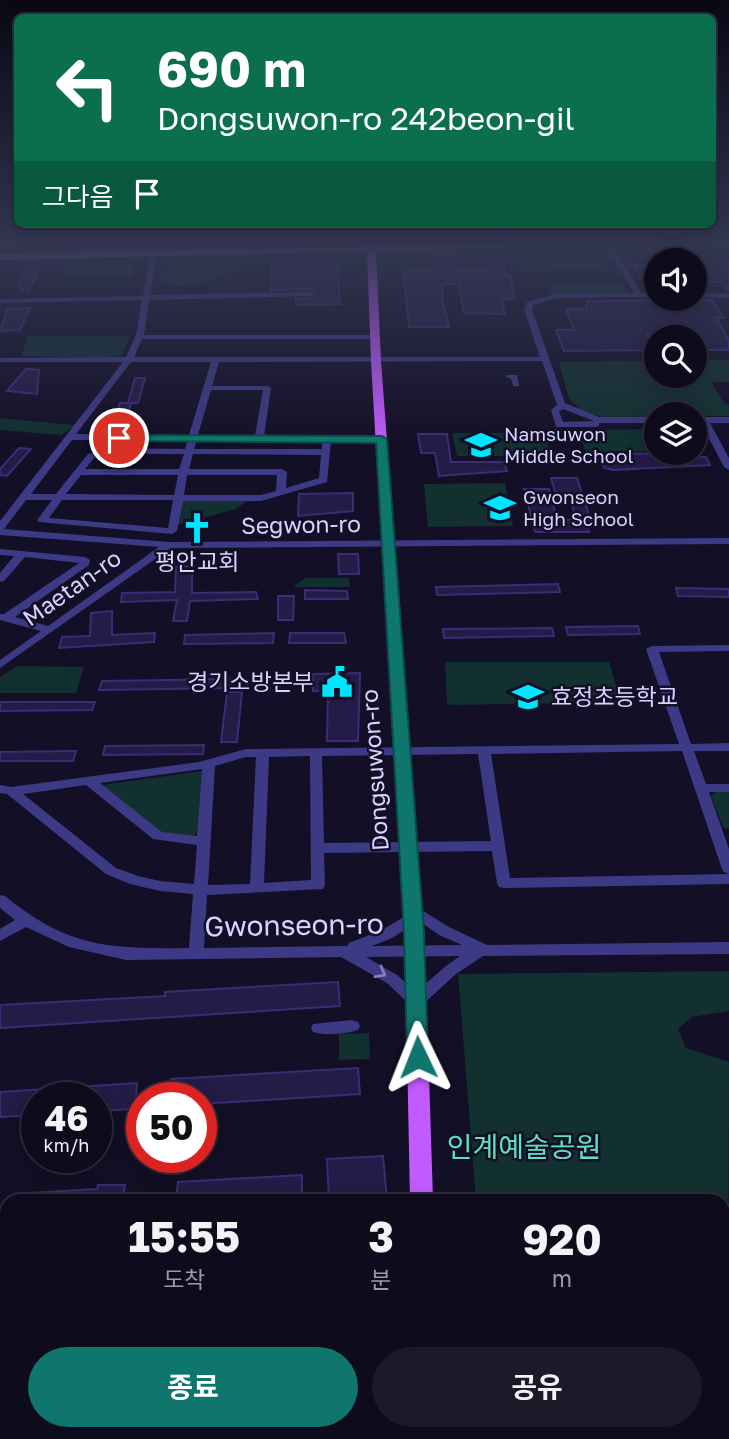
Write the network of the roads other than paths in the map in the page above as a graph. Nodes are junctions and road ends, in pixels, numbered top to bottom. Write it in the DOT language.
graph roads {
  1 [pos="144,310"];
  2 [pos="373,310"];
  3 [pos="529,310"];
  4 [pos="139,337"];
  5 [pos="374,337"];
  6 [pos="544,359"];
  7 [pos="0,360"];
  8 [pos="376,360"];
  9 [pos="128,361"];
  10 [pos="215,361"];
  11 [pos="207,388"];
  12 [pos="562,406"];
  13 [pos="606,420"];
  14 [pos="644,420"];
  15 [pos="707,420"];
  16 [pos="729,420"];
  17 [pos="707,432"];
  18 [pos="70,437"];
  19 [pos="192,439"];
  20 [pos="327,439"];
  21 [pos="382,439"];
  22 [pos="259,440"];
  23 [pos="189,452"];
  24 [pos="326,452"];
  25 [pos="728,463"];
  26 [pos="78,472"];
  27 [pos="183,473"];
  28 [pos="281,493"];
  29 [pos="24,497"];
  30 [pos="58,497"];
  31 [pos="178,497"];
  32 [pos="0,530"];
  33 [pos="729,541"];
  34 [pos="389,543"];
  35 [pos="169,545"];
  36 [pos="0,552"];
  37 [pos="22,554"];
  38 [pos="0,579"];
  39 [pos="3,617"];
  40 [pos="50,630"];
  41 [pos="729,649"];
  42 [pos="0,666"];
  43 [pos="729,747"];
  44 [pos="686,749"];
  45 [pos="402,750"];
  46 [pos="484,751"];
  47 [pos="316,752"];
  48 [pos="264,753"];
  49 [pos="209,764"];
  50 [pos="89,781"];
  51 [pos="700,788"];
  52 [pos="729,788"];
  53 [pos="5,790"];
  54 [pos="723,832"];
  55 [pos="204,841"];
  56 [pos="498,846"];
  57 [pos="408,847"];
  58 [pos="318,848"];
  59 [pos="729,869"];
  60 [pos="729,879"];
  61 [pos="257,887"];
  62 [pos="201,888"];
  63 [pos="0,900"];
  64 [pos="413,914"];
  65 [pos="24,921"];
  66 [pos="0,936"];
  67 [pos="729,948"];
  68 [pos="415,949"];
  69 [pos="483,949"];
  70 [pos="342,951"];
  71 [pos="196,954"];
  72 [pos="416,1002"];
  73 [pos="352,1026"];
  74 [pos="319,1028"];
  75 [pos="422,1194"];
  1 -- 4 [label="street"];
  2 -- 5 [label="main road, Dongsuwon-ro"];
  3 -- 6 [label="street"];
  4 -- 5 [label="street"];
  4 -- 9 [label="street"];
  5 -- 8 [label="main road, Dongsuwon-ro"];
  6 -- 8 [label="street"];
  6 -- 12 [label="street"];
  7 -- 9 [label="street"];
  8 -- 10 [label="street"];
  8 -- 21 [label="main road, Dongsuwon-ro"];
  9 -- 10 [label="street"];
  9 -- 18 [label="street"];
  10 -- 11 [label="street"];
  11 -- 19 [label="street"];
  11 -- 22 [label="street"];
  12 -- 13 [label="street"];
  12 -- 13 [label="street"];
  13 -- 14 [label="street"];
  15 -- 16 [label="street"];
  17 -- 25 [label="street"];
  18 -- 19 [label="street"];
  18 -- 29 [label="street"];
  19 -- 22 [label="street"];
  19 -- 23 [label="street"];
  20 -- 21 [label="street"];
  20 -- 22 [label="street"];
  20 -- 24 [label="street"];
  21 -- 34 [label="main road, Dongsuwon-ro"];
  23 -- 24 [label="street"];
  23 -- 26 [label="street"];
  23 -- 27 [label="street"];
  24 -- 28 [label="street"];
  26 -- 27 [label="street"];
  26 -- 30 [label="street"];
  27 -- 28 [label="street"];
  27 -- 31 [label="street"];
  28 -- 31 [label="street"];
  29 -- 30 [label="street"];
  29 -- 32 [label="street"];
  30 -- 31 [label="street"];
  30 -- 31 [label="street"];
  32 -- 35 [label="street, Segwon-ro"];
  33 -- 34 [label="street, Segwon-ro"];
  34 -- 35 [label="street, Segwon-ro"];
  34 -- 45 [label="main road, Dongsuwon-ro"];
  35 -- 40 [label="street, Maetan-ro"];
  36 -- 37 [label="street"];
  37 -- 38 [label="street"];
  37 -- 39 [label="street"];
  39 -- 40 [label="street"];
  40 -- 42 [label="street, Maetan-ro"];
  41 -- 44 [label="street"];
  43 -- 44 [label="street"];
  44 -- 46 [label="street"];
  44 -- 51 [label="street"];
  45 -- 46 [label="street"];
  45 -- 47 [label="street"];
  45 -- 57 [label="main road, Dongsuwon-ro"];
  46 -- 56 [label="street"];
  47 -- 48 [label="street"];
  47 -- 58 [label="street"];
  48 -- 49 [label="street"];
  48 -- 61 [label="street"];
  49 -- 50 [label="street"];
  49 -- 55 [label="street"];
  50 -- 53 [label="street"];
  50 -- 55 [label="street"];
  51 -- 52 [label="street"];
  51 -- 54 [label="street"];
  53 -- 62 [label="street"];
  54 -- 59 [label="street"];
  55 -- 62 [label="street"];
  56 -- 57 [label="street"];
  56 -- 60 [label="street"];
  57 -- 58 [label="street"];
  57 -- 64 [label="main road, Dongsuwon-ro"];
  58 -- 61 [label="street"];
  61 -- 62 [label="street"];
  62 -- 71 [label="street"];
  63 -- 65 [label="street, Gwonseon-ro"];
  64 -- 68 [label="main road, Dongsuwon-ro"];
  64 -- 69 [label="street"];
  64 -- 70 [label="street"];
  65 -- 66 [label="street"];
  65 -- 71 [label="street, Gwonseon-ro"];
  67 -- 69 [label="street, Gwonseon-ro"];
  68 -- 69 [label="street, Gwonseon-ro"];
  68 -- 70 [label="street, Gwonseon-ro"];
  68 -- 72 [label="main road, Dongsuwon-ro"];
  69 -- 72 [label="street"];
  70 -- 71 [label="street, Gwonseon-ro"];
  70 -- 72 [label="street, one-way"];
  72 -- 75 [label="main road, Dongsuwon-ro"];
  73 -- 74 [label="street"];
}
